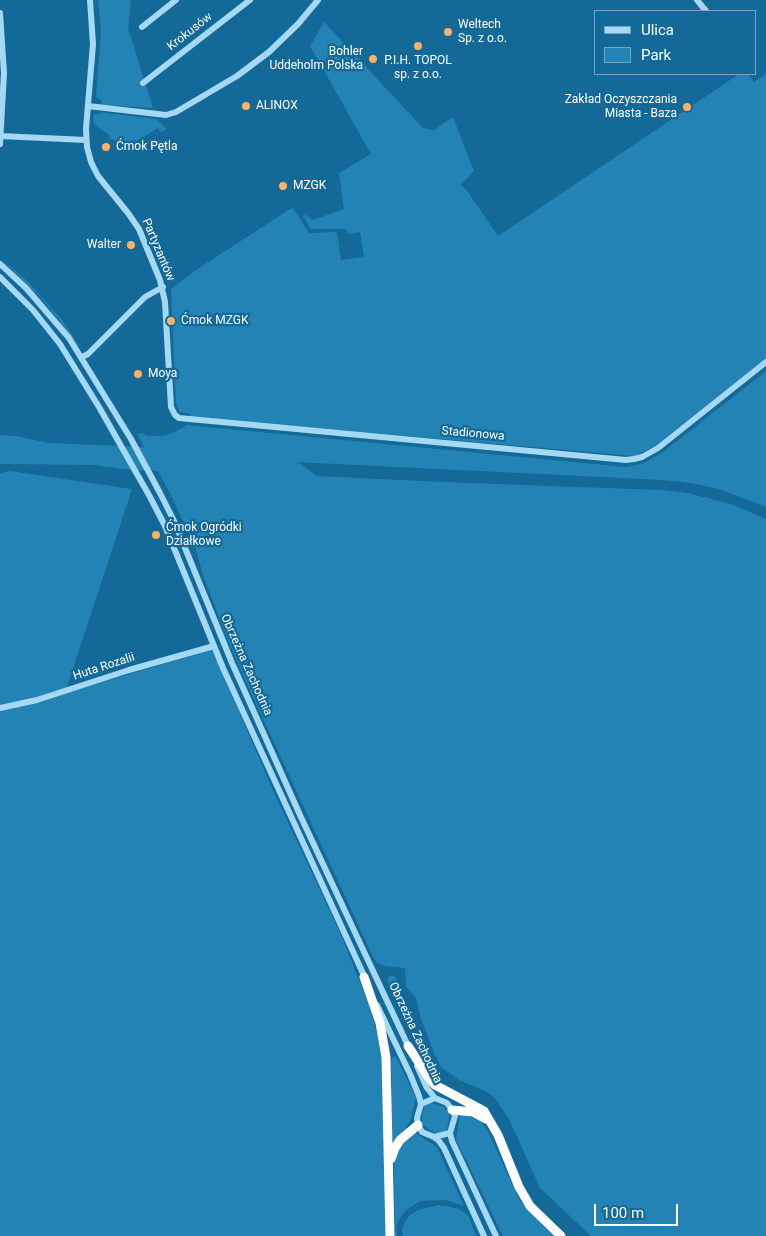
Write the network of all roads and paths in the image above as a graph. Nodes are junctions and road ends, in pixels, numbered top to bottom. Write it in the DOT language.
graph roads {
  1 [pos="90,0"];
  2 [pos="176,0"];
  3 [pos="250,0"];
  4 [pos="318,0"];
  5 [pos="697,0"];
  6 [pos="705,10"];
  7 [pos="0,13"];
  8 [pos="142,27"];
  9 [pos="144,82"];
  10 [pos="88,106"];
  11 [pos="0,136"];
  12 [pos="86,140"];
  13 [pos="0,144"];
  14 [pos="0,264"];
  15 [pos="0,278"];
  16 [pos="163,287"];
  17 [pos="82,357"];
  18 [pos="766,362"];
  19 [pos="170,388"];
  20 [pos="214,646"];
  21 [pos="0,708"];
  22 [pos="364,977"];
  23 [pos="408,1046"];
  24 [pos="436,1098"];
  25 [pos="421,1104"];
  26 [pos="452,1110"];
  27 [pos="490,1122"];
  28 [pos="418,1125"];
  29 [pos="450,1133"];
  30 [pos="434,1137"];
  31 [pos="389,1181"];
  32 [pos="390,1236"];
  33 [pos="484,1236"];
  34 [pos="496,1236"];
  35 [pos="561,1236"];
  1 -- 10 [label="street, Partyzantów"];
  2 -- 8 [label="street"];
  3 -- 9 [label="street, Krokusów"];
  4 -- 10 [label="street"];
  5 -- 6 [label="street"];
  7 -- 11 [label="street"];
  10 -- 12 [label="street, Partyzantów"];
  11 -- 12 [label="street"];
  11 -- 13 [label="street"];
  12 -- 16 [label="street, Partyzantów"];
  14 -- 17 [label="street, Obrzeżna Zachodnia"];
  15 -- 20 [label="street, Obrzeżna Zachodnia"];
  16 -- 17 [label="street"];
  16 -- 19 [label="street, Partyzantów"];
  17 -- 23 [label="street, Obrzeżna Zachodnia"];
  18 -- 19 [label="street, Stadionowa"];
  20 -- 21 [label="street, Huta Rozalii"];
  20 -- 22 [label="street, Obrzeżna Zachodnia"];
  22 -- 25 [label="street, Obrzeżna Zachodnia"];
  22 -- 31 [label="highway"];
  23 -- 24 [label="street, Obrzeżna Zachodnia"];
  23 -- 27 [label="highway"];
  24 -- 25 [label="street"];
  24 -- 26 [label="street"];
  25 -- 28 [label="street"];
  26 -- 27 [label="highway"];
  26 -- 29 [label="street"];
  27 -- 35 [label="highway"];
  28 -- 30 [label="street"];
  28 -- 31 [label="highway"];
  29 -- 30 [label="street"];
  29 -- 34 [label="street"];
  30 -- 33 [label="street"];
  31 -- 32 [label="highway"];
}
